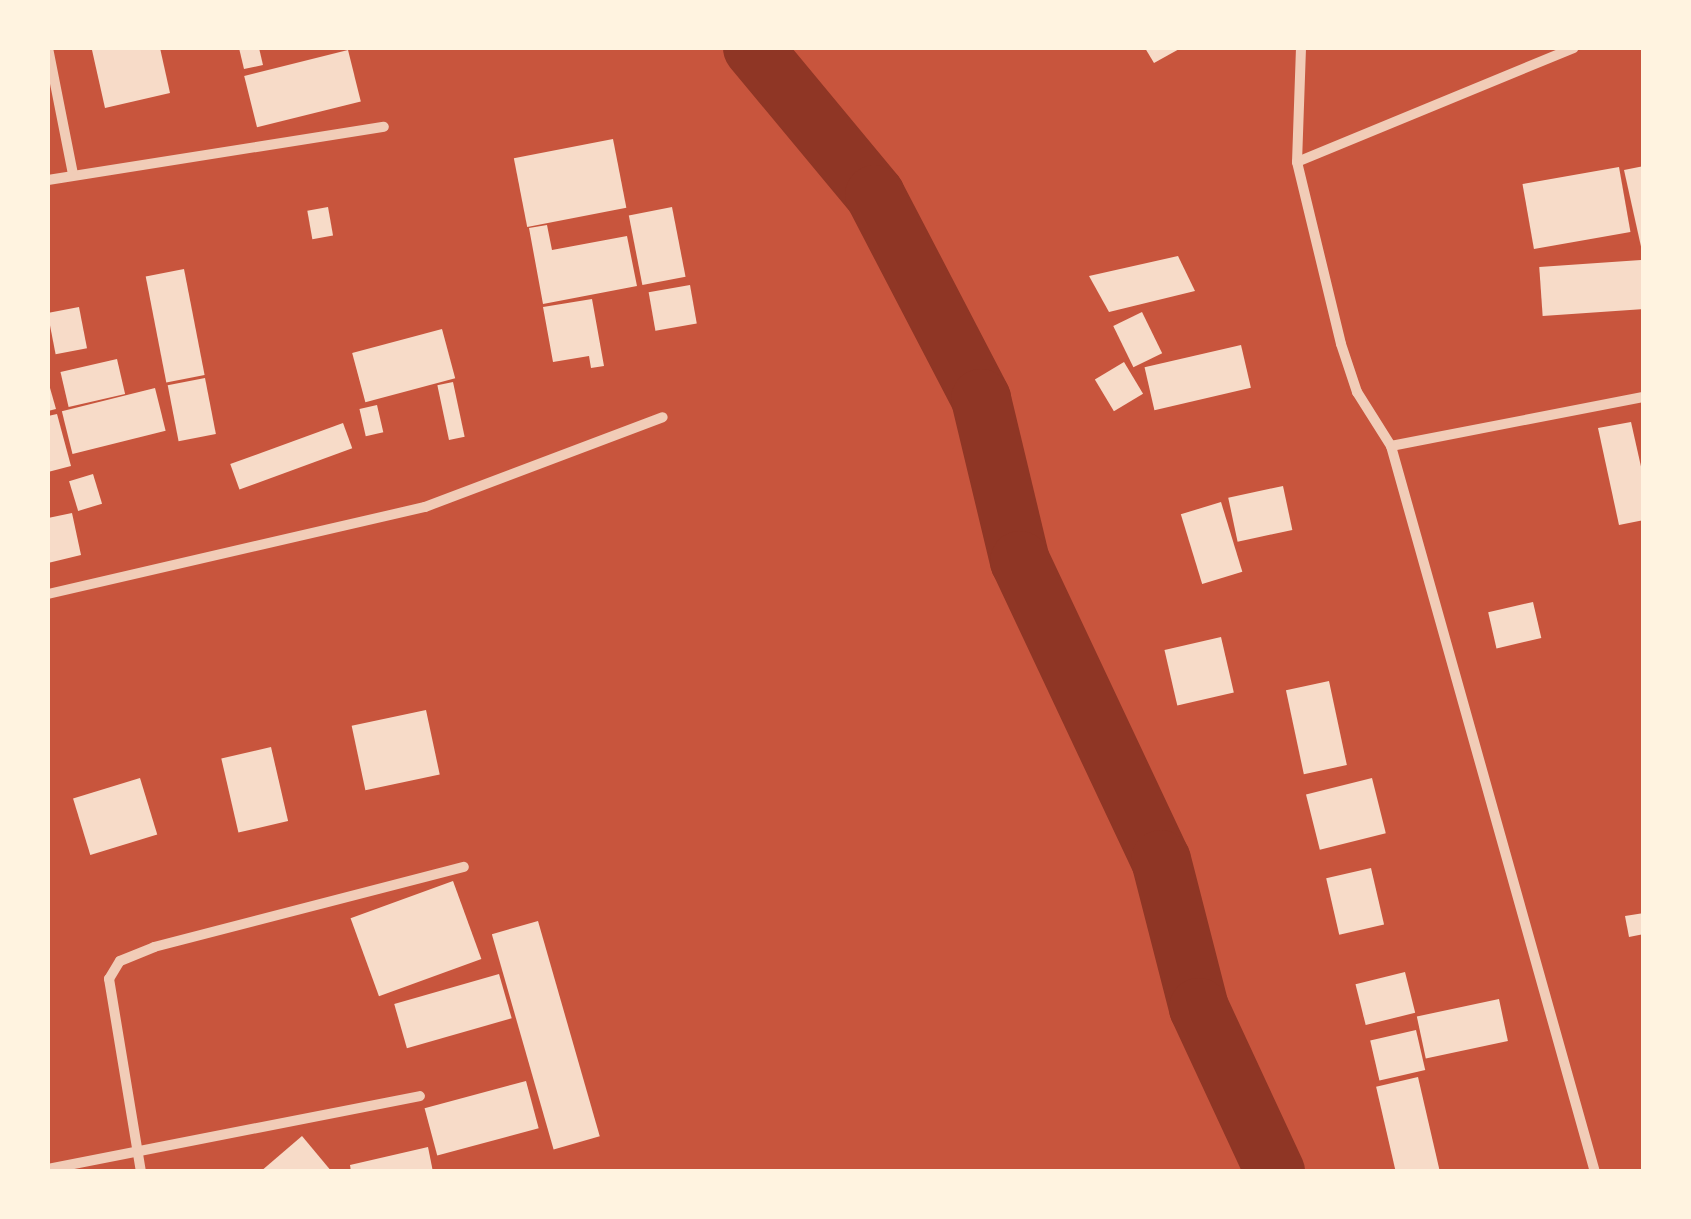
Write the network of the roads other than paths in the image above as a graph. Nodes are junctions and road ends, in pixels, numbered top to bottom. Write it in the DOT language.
graph roads {
  1 [pos="48,48"];
  2 [pos="1302,48"];
  3 [pos="1573,48"];
  4 [pos="384,127"];
  5 [pos="1296,162"];
  6 [pos="73,174"];
  7 [pos="48,180"];
  8 [pos="1644,397"];
  9 [pos="663,417"];
  10 [pos="1391,446"];
  11 [pos="48,594"];
  12 [pos="464,866"];
  13 [pos="420,1096"];
  14 [pos="138,1152"];
  15 [pos="48,1169"];
  16 [pos="141,1172"];
  17 [pos="1595,1172"];
  1 -- 6 [label="street"];
  2 -- 5 [label="street"];
  3 -- 5 [label="street"];
  4 -- 6 [label="street"];
  5 -- 10 [label="street"];
  6 -- 7 [label="street"];
  8 -- 10 [label="street"];
  9 -- 11 [label="street"];
  10 -- 17 [label="street"];
  12 -- 14 [label="street"];
  13 -- 14 [label="street"];
  14 -- 15 [label="street"];
  14 -- 16 [label="street"];
}
